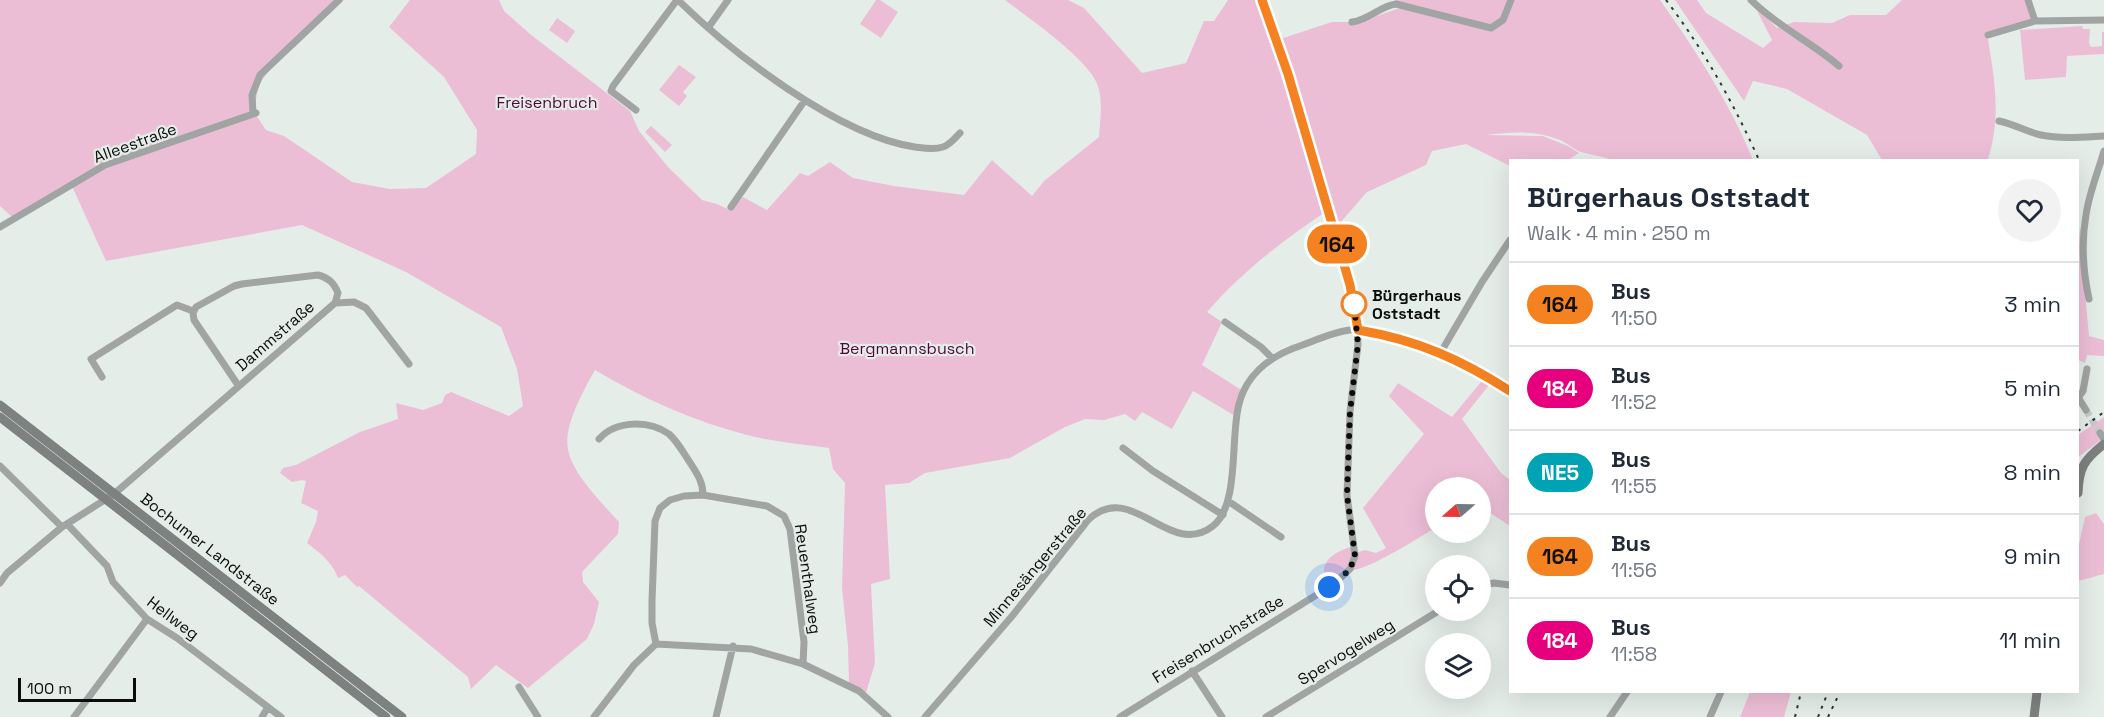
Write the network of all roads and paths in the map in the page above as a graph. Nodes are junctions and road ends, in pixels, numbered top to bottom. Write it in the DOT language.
graph roads {
  1 [pos="339,0"];
  2 [pos="678,0"];
  3 [pos="728,0"];
  4 [pos="1262,0"];
  5 [pos="1511,0"];
  6 [pos="1751,0"];
  7 [pos="2028,0"];
  8 [pos="2104,20"];
  9 [pos="2035,21"];
  10 [pos="1352,22"];
  11 [pos="708,28"];
  12 [pos="1988,35"];
  13 [pos="1839,66"];
  14 [pos="805,100"];
  15 [pos="636,110"];
  16 [pos="1999,122"];
  17 [pos="960,133"];
  18 [pos="2104,136"];
  19 [pos="2104,151"];
  20 [pos="731,207"];
  21 [pos="0,227"];
  22 [pos="1509,242"];
  23 [pos="2089,299"];
  24 [pos="335,303"];
  25 [pos="193,311"];
  26 [pos="1225,322"];
  27 [pos="1358,330"];
  28 [pos="1441,352"];
  29 [pos="1272,357"];
  30 [pos="409,364"];
  31 [pos="2087,369"];
  32 [pos="102,377"];
  33 [pos="238,386"];
  34 [pos="1509,390"];
  35 [pos="2079,397"];
  36 [pos="2079,400"];
  37 [pos="0,405"];
  38 [pos="2086,410"];
  39 [pos="0,417"];
  40 [pos="599,440"];
  41 [pos="2104,444"];
  42 [pos="1123,448"];
  43 [pos="0,466"];
  44 [pos="2079,482"];
  45 [pos="703,495"];
  46 [pos="110,496"];
  47 [pos="1228,501"];
  48 [pos="1223,515"];
  49 [pos="64,526"];
  50 [pos="1281,537"];
  51 [pos="3,571"];
  52 [pos="0,583"];
  53 [pos="1491,584"];
  54 [pos="1509,585"];
  55 [pos="1425,619"];
  56 [pos="147,620"];
  57 [pos="656,644"];
  58 [pos="733,646"];
  59 [pos="803,664"];
  60 [pos="1192,671"];
  61 [pos="519,687"];
  62 [pos="1626,693"];
  63 [pos="1721,693"];
  64 [pos="2037,693"];
  65 [pos="268,707"];
  66 [pos="74,717"];
  67 [pos="261,717"];
  68 [pos="281,717"];
  69 [pos="386,717"];
  70 [pos="402,717"];
  71 [pos="538,717"];
  72 [pos="594,717"];
  73 [pos="716,717"];
  74 [pos="888,717"];
  75 [pos="925,717"];
  76 [pos="1120,717"];
  77 [pos="1222,717"];
  78 [pos="1266,717"];
  79 [pos="1610,717"];
  80 [pos="1710,717"];
  81 [pos="2034,717"];
  1 -- 21 [label="street, Alleestraße"];
  2 -- 11 [label="street"];
  2 -- 15 [label="street"];
  3 -- 11 [label="street"];
  4 -- 27 [label="street"];
  5 -- 10 [label="street"];
  6 -- 13 [label="street"];
  7 -- 9 [label="street"];
  8 -- 9 [label="street"];
  9 -- 12 [label="street"];
  11 -- 14 [label="street"];
  14 -- 17 [label="street"];
  14 -- 20 [label="street"];
  16 -- 18 [label="street"];
  19 -- 23 [label="street"];
  22 -- 28 [label="street"];
  24 -- 25 [label="street, Dammstraße"];
  24 -- 30 [label="street"];
  24 -- 33 [label="street, Dammstraße"];
  25 -- 32 [label="street"];
  25 -- 33 [label="street, Dammstraße"];
  26 -- 29 [label="street"];
  27 -- 28 [label="street"];
  27 -- 29 [label="street"];
  27 -- 60 [label="street, Freisenbruchstraße"];
  28 -- 34 [label="street"];
  29 -- 47 [label="street"];
  31 -- 35 [label="street"];
  33 -- 46 [label="street, Dammstraße"];
  36 -- 38 [label="street"];
  37 -- 46 [label="main road, Bochumer Landstraße"];
  39 -- 46 [label="main road, Bochumer Landstraße"];
  40 -- 45 [label="street"];
  41 -- 44 [label="main road"];
  42 -- 48 [label="street"];
  43 -- 49 [label="street, Hellweg"];
  45 -- 57 [label="street, Reuenthalweg"];
  45 -- 59 [label="street, Reuenthalweg"];
  46 -- 49 [label="street, Dammstraße"];
  46 -- 69 [label="main road, Bochumer Landstraße"];
  46 -- 70 [label="main road, Bochumer Landstraße"];
  47 -- 48 [label="street"];
  47 -- 50 [label="street"];
  48 -- 75 [label="street, Minnesängerstraße"];
  49 -- 51 [label="street, Dammstraße"];
  49 -- 56 [label="street, Hellweg"];
  51 -- 52 [label="street, Dammstraße"];
  53 -- 54 [label="street"];
  55 -- 78 [label="street, Spervogelweg"];
  56 -- 65 [label="street, Hellweg"];
  56 -- 66 [label="street"];
  57 -- 58 [label="street"];
  57 -- 72 [label="street"];
  58 -- 59 [label="street"];
  58 -- 73 [label="street"];
  59 -- 74 [label="street"];
  60 -- 76 [label="street, Freisenbruchstraße"];
  60 -- 77 [label="street"];
  61 -- 71 [label="street"];
  62 -- 79 [label="street"];
  63 -- 80 [label="street"];
  64 -- 81 [label="main road"];
  65 -- 67 [label="street"];
  65 -- 68 [label="street, Hellweg"];
}
